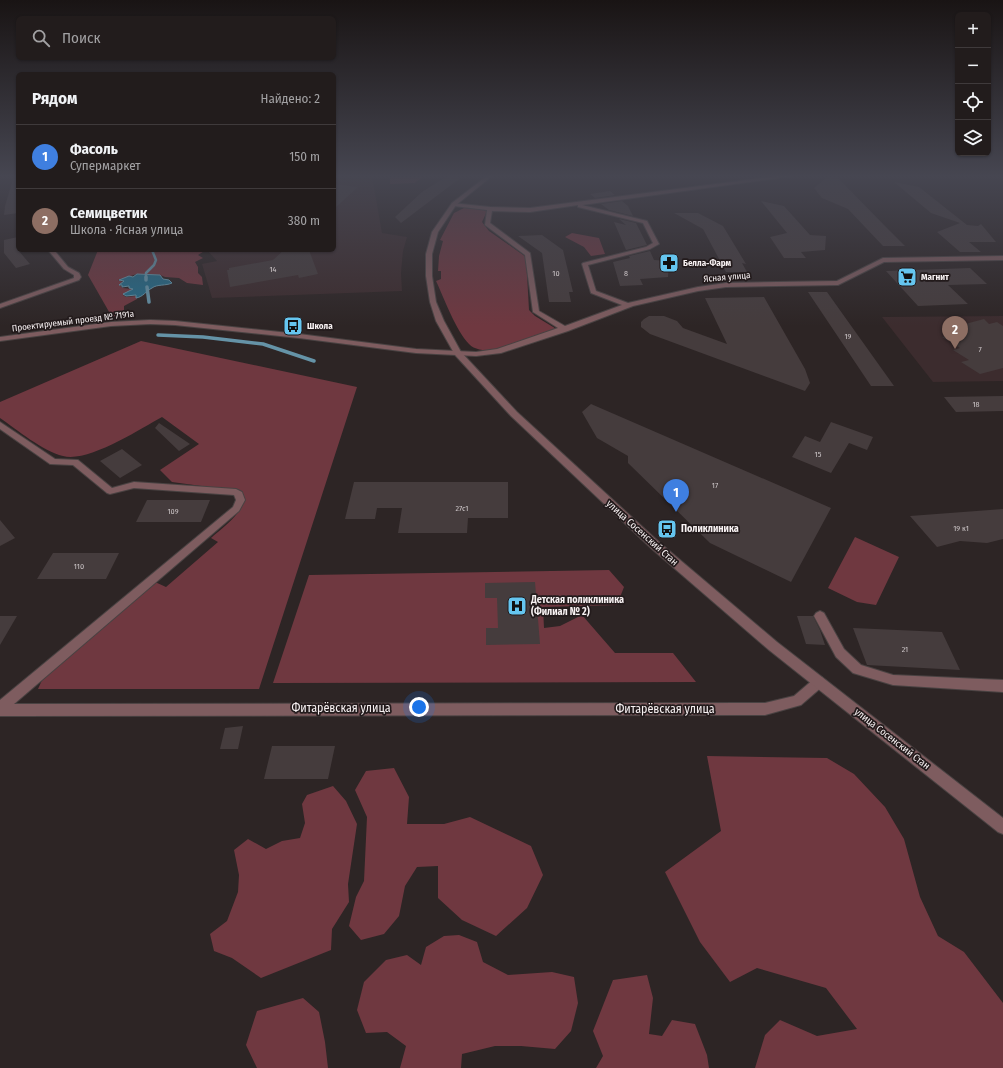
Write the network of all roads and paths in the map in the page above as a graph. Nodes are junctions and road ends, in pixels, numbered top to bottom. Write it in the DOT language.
graph roads {
  1 [pos="439,226"];
  2 [pos="490,226"];
  3 [pos="647,226"];
  4 [pos="53,252"];
  5 [pos="1003,258"];
  6 [pos="628,305"];
  7 [pos="0,306"];
  8 [pos="565,329"];
  9 [pos="0,339"];
  10 [pos="458,353"];
  11 [pos="0,425"];
  12 [pos="820,616"];
  13 [pos="819,682"];
  14 [pos="1003,686"];
  15 [pos="0,709"];
  16 [pos="1003,827"];
  1 -- 10 [label="street, улица Сосенский Стан"];
  2 -- 8 [label="street"];
  3 -- 6 [label="street"];
  4 -- 7 [label="street"];
  5 -- 6 [label="street, Ясная улица"];
  6 -- 8 [label="street, Ясная улица"];
  8 -- 10 [label="street, Ясная улица"];
  9 -- 10 [label="street, Проектируемый проезд № 7191а"];
  10 -- 13 [label="street, улица Сосенский Стан"];
  11 -- 15 [label="street"];
  12 -- 14 [label="street"];
  13 -- 15 [label="street, Фитарёвская улица"];
  13 -- 16 [label="street, улица Сосенский Стан"];
}
